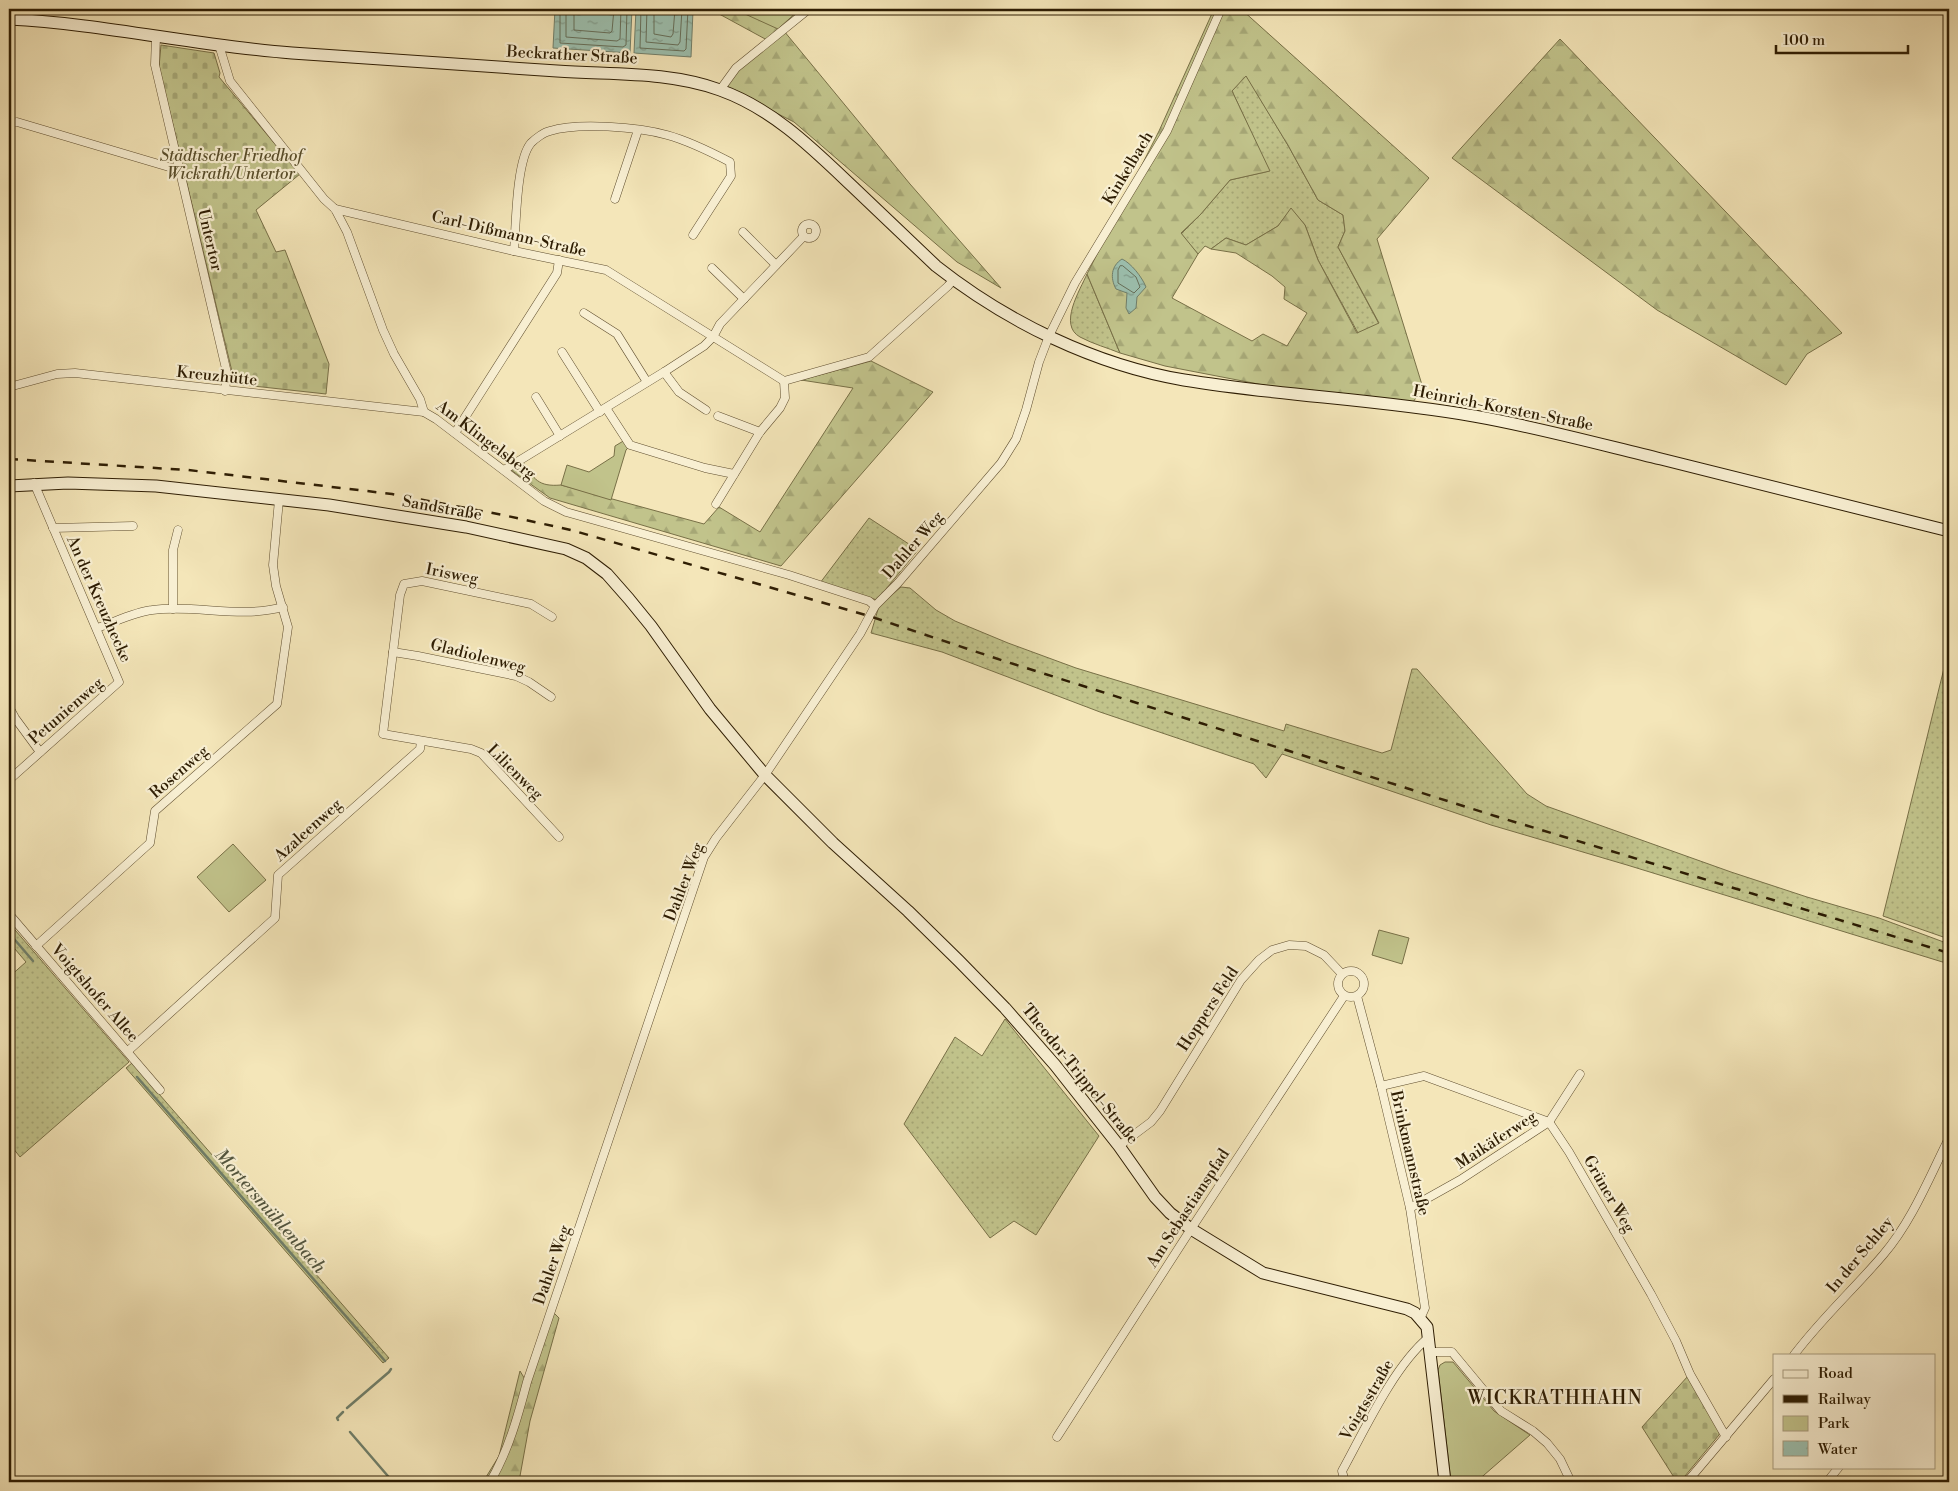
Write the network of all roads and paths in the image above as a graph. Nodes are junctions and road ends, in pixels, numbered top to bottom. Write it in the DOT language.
graph roads {
  1 [pos="809,9"];
  2 [pos="1221,9"];
  3 [pos="9,19"];
  4 [pos="156,36"];
  5 [pos="219,45"];
  6 [pos="720,90"];
  7 [pos="9,124"];
  8 [pos="638,130"];
  9 [pos="179,170"];
  10 [pos="615,199"];
  11 [pos="335,209"];
  12 [pos="743,232"];
  13 [pos="693,235"];
  14 [pos="804,236"];
  15 [pos="514,252"];
  16 [pos="559,260"];
  17 [pos="776,265"];
  18 [pos="712,268"];
  19 [pos="953,280"];
  20 [pos="744,299"];
  21 [pos="584,312"];
  22 [pos="1049,336"];
  23 [pos="713,337"];
  24 [pos="562,352"];
  25 [pos="664,372"];
  26 [pos="784,381"];
  27 [pos="647,382"];
  28 [pos="9,387"];
  29 [pos="225,391"];
  30 [pos="536,397"];
  31 [pos="603,410"];
  32 [pos="706,410"];
  33 [pos="424,412"];
  34 [pos="718,416"];
  35 [pos="760,432"];
  36 [pos="455,433"];
  37 [pos="560,436"];
  38 [pos="504,470"];
  39 [pos="734,474"];
  40 [pos="34,483"];
  41 [pos="9,486"];
  42 [pos="279,500"];
  43 [pos="716,504"];
  44 [pos="133,526"];
  45 [pos="53,528"];
  46 [pos="178,530"];
  47 [pos="1949,531"];
  48 [pos="875,606"];
  49 [pos="283,607"];
  50 [pos="173,609"];
  51 [pos="552,617"];
  52 [pos="97,628"];
  53 [pos="393,652"];
  54 [pos="119,682"];
  55 [pos="551,697"];
  56 [pos="9,707"];
  57 [pos="383,734"];
  58 [pos="421,742"];
  59 [pos="40,752"];
  60 [pos="764,775"];
  61 [pos="9,780"];
  62 [pos="559,837"];
  63 [pos="9,914"];
  64 [pos="36,946"];
  65 [pos="1342,974"];
  66 [pos="1344,996"];
  67 [pos="1357,996"];
  68 [pos="128,1051"];
  69 [pos="1580,1074"];
  70 [pos="1381,1086"];
  71 [pos="160,1090"];
  72 [pos="1549,1122"];
  73 [pos="1949,1138"];
  74 [pos="1119,1146"];
  75 [pos="1410,1208"];
  76 [pos="1191,1229"];
  77 [pos="1418,1315"];
  78 [pos="1428,1338"];
  79 [pos="1430,1351"];
  80 [pos="1795,1354"];
  81 [pos="1773,1380"];
  82 [pos="1057,1437"];
  83 [pos="1726,1437"];
  84 [pos="1838,1468"];
  85 [pos="490,1482"];
  86 [pos="1345,1482"];
  87 [pos="1444,1482"];
  88 [pos="1571,1482"];
  89 [pos="1687,1482"];
  90 [pos="1827,1482"];
  1 -- 6 [label="street"];
  2 -- 22 [label="street, Kinkelbach"];
  3 -- 4 [label="street, Beckrather Straße"];
  4 -- 5 [label="street, Beckrather Straße"];
  4 -- 9 [label="street, Untertor"];
  5 -- 6 [label="street, Beckrather Straße"];
  5 -- 11 [label="street, Am Klingelsberg"];
  6 -- 19 [label="street, Beckrather Straße"];
  7 -- 9 [label="street"];
  8 -- 10 [label="street"];
  8 -- 13 [label="street"];
  8 -- 15 [label="street"];
  9 -- 29 [label="street, Untertor"];
  11 -- 15 [label="street, Carl-Dißmann-Straße"];
  11 -- 33 [label="street, Am Klingelsberg"];
  12 -- 17 [label="street"];
  14 -- 17 [label="street"];
  15 -- 16 [label="street, Carl-Dißmann-Straße"];
  16 -- 23 [label="street, Carl-Dißmann-Straße"];
  16 -- 36 [label="street"];
  17 -- 20 [label="street"];
  18 -- 20 [label="street"];
  19 -- 22 [label="street, Beckrather Straße"];
  19 -- 26 [label="street"];
  20 -- 23 [label="street"];
  21 -- 27 [label="street"];
  22 -- 47 [label="street, Heinrich-Korsten-Straße"];
  22 -- 48 [label="street, Dahler Weg"];
  23 -- 25 [label="street"];
  23 -- 26 [label="street, Carl-Dißmann-Straße"];
  24 -- 31 [label="street"];
  25 -- 27 [label="street"];
  25 -- 32 [label="street"];
  26 -- 35 [label="street"];
  27 -- 31 [label="street"];
  28 -- 29 [label="street, Kreuzhütte"];
  29 -- 33 [label="street, Kreuzhütte"];
  30 -- 37 [label="street"];
  31 -- 37 [label="street"];
  31 -- 39 [label="street"];
  33 -- 36 [label="street, Am Klingelsberg"];
  34 -- 35 [label="street"];
  35 -- 39 [label="street"];
  36 -- 38 [label="street, Am Klingelsberg"];
  37 -- 38 [label="street"];
  38 -- 48 [label="street, Am Klingelsberg"];
  39 -- 43 [label="street"];
  40 -- 41 [label="street, Sandstraße"];
  40 -- 42 [label="street, Sandstraße"];
  40 -- 45 [label="street, An der Kreuzhecke"];
  42 -- 49 [label="street"];
  42 -- 60 [label="street, Sandstraße"];
  44 -- 45 [label="street, An der Kreuzhecke"];
  45 -- 52 [label="street, An der Kreuzhecke"];
  46 -- 50 [label="street"];
  48 -- 60 [label="street, Dahler Weg"];
  49 -- 50 [label="street"];
  49 -- 64 [label="street, Rosenweg"];
  50 -- 52 [label="street"];
  51 -- 53 [label="street, Irisweg"];
  52 -- 54 [label="street, An der Kreuzhecke"];
  53 -- 55 [label="street, Gladiolenweg"];
  53 -- 57 [label="street, Irisweg"];
  54 -- 59 [label="street, Petunienweg"];
  56 -- 59 [label="street"];
  57 -- 58 [label="street, Lilienweg"];
  58 -- 62 [label="street, Lilienweg"];
  58 -- 68 [label="street, Azaleenweg"];
  59 -- 61 [label="street, Petunienweg"];
  60 -- 74 [label="street, Theodor-Trippel-Straße"];
  60 -- 85 [label="street, Dahler Weg"];
  63 -- 64 [label="street, Voigtshofer Allee"];
  64 -- 68 [label="street, Voigtshofer Allee"];
  65 -- 66 [label="street"];
  65 -- 67 [label="street"];
  65 -- 74 [label="street, Hoppers Feld"];
  66 -- 67 [label="street"];
  66 -- 76 [label="street, Am Sebastianspfad"];
  67 -- 70 [label="street, Brinkmannstraße"];
  68 -- 71 [label="street, Voigtshofer Allee"];
  69 -- 72 [label="street, Maikäferweg"];
  70 -- 72 [label="street"];
  70 -- 75 [label="street, Brinkmannstraße"];
  72 -- 75 [label="street, Maikäferweg"];
  72 -- 83 [label="street, Grüner Weg"];
  73 -- 80 [label="street, In der Schley"];
  74 -- 76 [label="street, Theodor-Trippel-Straße"];
  75 -- 77 [label="street, Brinkmannstraße"];
  76 -- 77 [label="street, Theodor-Trippel-Straße"];
  76 -- 82 [label="street, Am Sebastianspfad"];
  77 -- 78 [label="street"];
  78 -- 79 [label="street"];
  78 -- 86 [label="street, Voigtsstraße"];
  79 -- 87 [label="street"];
  79 -- 88 [label="street"];
  81 -- 83 [label="street"];
  83 -- 89 [label="street"];
  84 -- 90 [label="street"];
}
